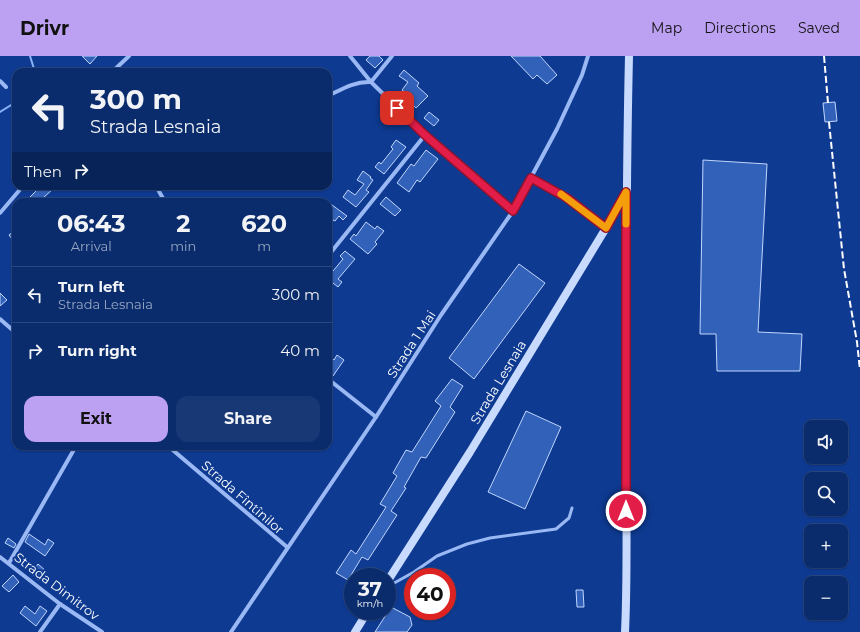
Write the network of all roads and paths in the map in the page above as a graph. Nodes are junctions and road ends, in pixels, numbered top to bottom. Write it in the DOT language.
graph roads {
  1 [pos="129,56"];
  2 [pos="350,56"];
  3 [pos="392,56"];
  4 [pos="588,56"];
  5 [pos="629,56"];
  6 [pos="116,68"];
  7 [pos="0,81"];
  8 [pos="371,82"];
  9 [pos="6,87"];
  10 [pos="332,94"];
  11 [pos="425,135"];
  12 [pos="531,178"];
  13 [pos="20,190"];
  14 [pos="626,192"];
  15 [pos="13,198"];
  16 [pos="12,199"];
  17 [pos="513,211"];
  18 [pos="0,213"];
  19 [pos="606,228"];
  20 [pos="332,251"];
  21 [pos="0,319"];
  22 [pos="12,330"];
  23 [pos="332,382"];
  24 [pos="376,417"];
  25 [pos="74,450"];
  26 [pos="173,450"];
  27 [pos="572,508"];
  28 [pos="287,547"];
  29 [pos="0,557"];
  30 [pos="9,563"];
  31 [pos="396,568"];
  32 [pos="396,582"];
  33 [pos="60,604"];
  34 [pos="362,620"];
  35 [pos="40,632"];
  36 [pos="102,632"];
  37 [pos="231,632"];
  38 [pos="355,632"];
  39 [pos="625,632"];
  1 -- 6 [label="street"];
  2 -- 8 [label="street"];
  3 -- 8 [label="street"];
  4 -- 12 [label="street, Strada 1 Mai"];
  5 -- 14 [label="street"];
  7 -- 9 [label="street"];
  8 -- 10 [label="street"];
  8 -- 11 [label="street"];
  11 -- 17 [label="street"];
  11 -- 20 [label="street"];
  12 -- 17 [label="street, Strada 1 Mai"];
  12 -- 19 [label="lane"];
  13 -- 15 [label="street"];
  14 -- 19 [label="street, Strada Lesnaia"];
  14 -- 39 [label="street"];
  16 -- 18 [label="street"];
  17 -- 24 [label="street, Strada 1 Mai"];
  19 -- 31 [label="street, Strada Lesnaia"];
  21 -- 22 [label="street"];
  23 -- 24 [label="street"];
  24 -- 28 [label="street, Strada 1 Mai"];
  25 -- 30 [label="street"];
  26 -- 28 [label="street, Strada Fîntînilor"];
  27 -- 32 [label="lane"];
  28 -- 37 [label="street, Strada 1 Mai"];
  29 -- 30 [label="street, Strada Dimitrov"];
  30 -- 33 [label="street, Strada Dimitrov"];
  33 -- 35 [label="street"];
  33 -- 36 [label="street, Strada Dimitrov"];
  34 -- 38 [label="street"];
}
